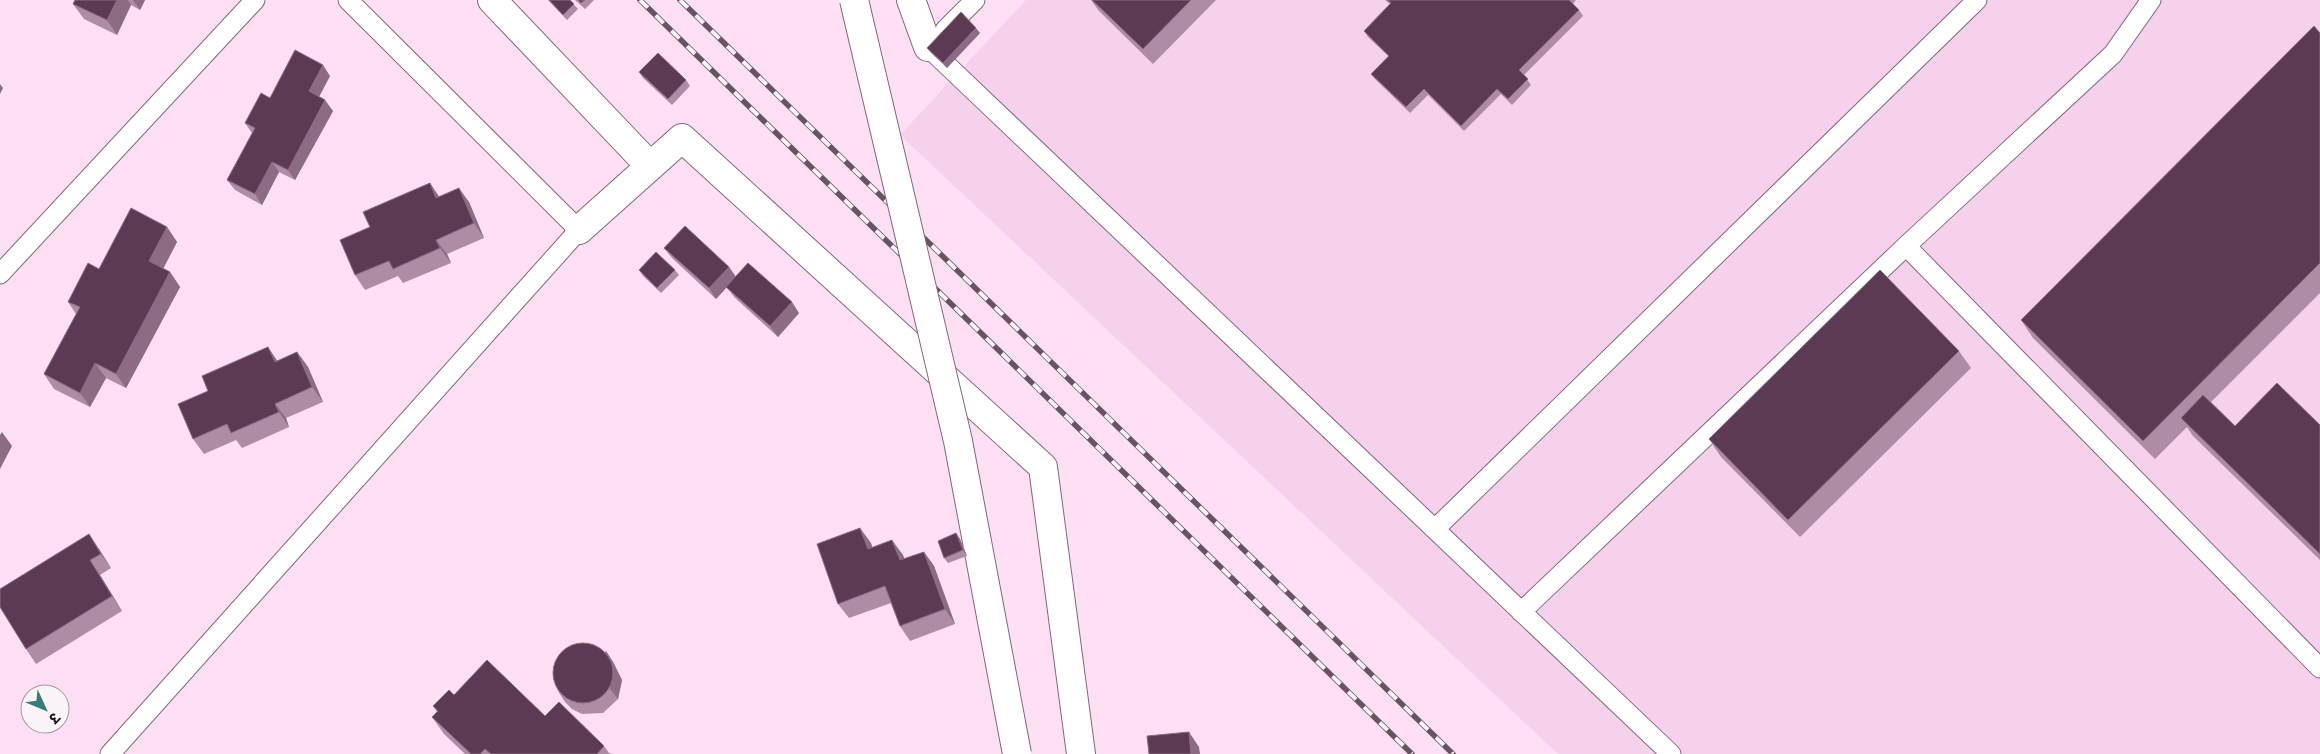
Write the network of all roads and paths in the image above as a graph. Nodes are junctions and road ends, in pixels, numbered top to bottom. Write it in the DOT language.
graph roads {
  1 [pos="254,0"];
  2 [pos="348,0"];
  3 [pos="492,0"];
  4 [pos="854,0"];
  5 [pos="911,0"];
  6 [pos="975,0"];
  7 [pos="1977,0"];
  8 [pos="2151,0"];
  9 [pos="928,47"];
  10 [pos="650,166"];
  11 [pos="580,230"];
  12 [pos="1906,246"];
  13 [pos="0,274"];
  14 [pos="1435,529"];
  15 [pos="1521,612"];
  16 [pos="2320,668"];
  17 [pos="110,754"];
  18 [pos="1016,754"];
  19 [pos="1080,754"];
  20 [pos="1671,754"];
  1 -- 13 [label="lane"];
  2 -- 11 [label="lane"];
  3 -- 10 [label="street"];
  4 -- 18 [label="street, bridge"];
  5 -- 9 [label="street"];
  6 -- 9 [label="lane"];
  7 -- 14 [label="lane"];
  8 -- 12 [label="lane"];
  9 -- 14 [label="lane"];
  10 -- 11 [label="street"];
  10 -- 19 [label="street"];
  11 -- 17 [label="lane"];
  12 -- 15 [label="lane"];
  12 -- 16 [label="lane"];
  14 -- 15 [label="lane"];
  15 -- 20 [label="lane"];
}
